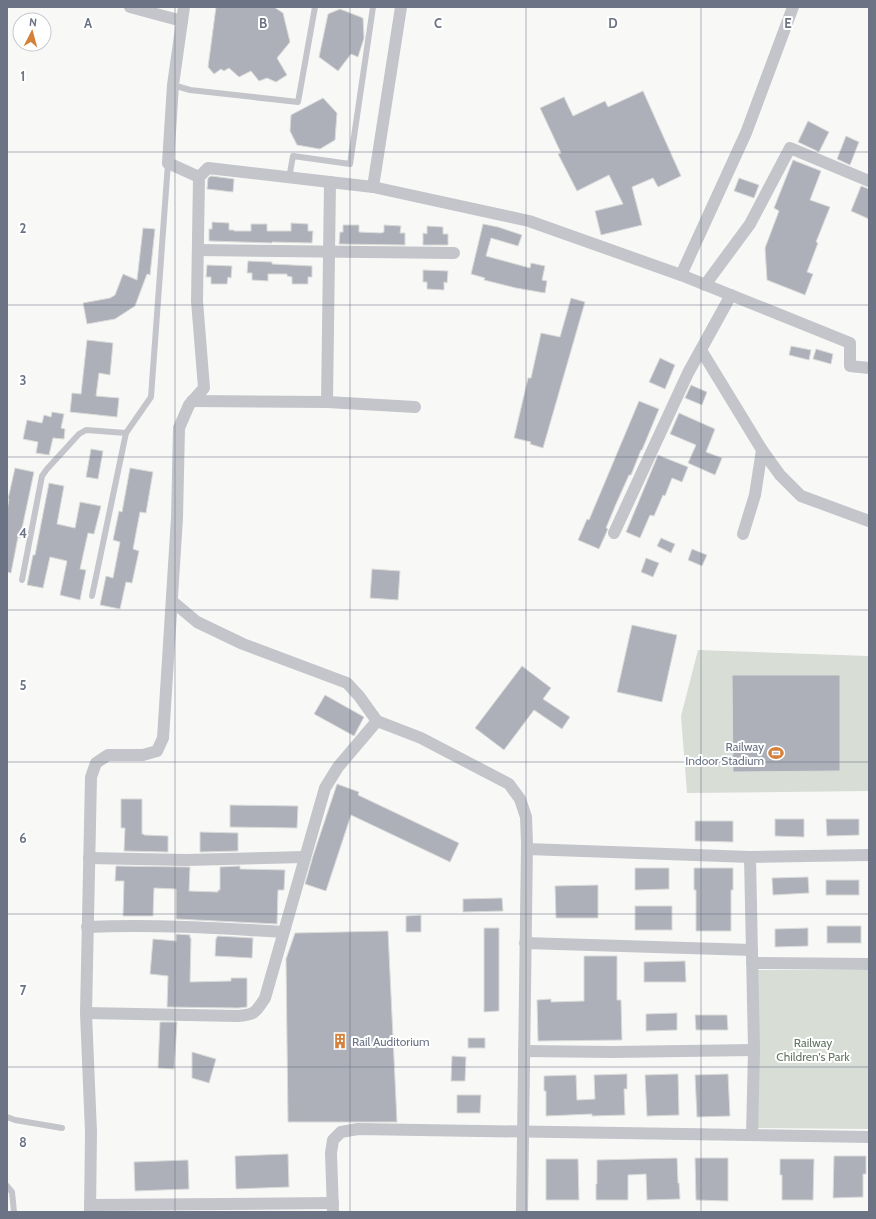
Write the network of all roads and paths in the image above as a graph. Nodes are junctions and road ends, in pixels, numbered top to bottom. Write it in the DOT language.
graph roads {
  1 [pos="130,7"];
  2 [pos="184,7"];
  3 [pos="315,7"];
  4 [pos="373,7"];
  5 [pos="401,7"];
  6 [pos="793,7"];
  7 [pos="182,21"];
  8 [pos="173,85"];
  9 [pos="168,163"];
  10 [pos="199,177"];
  11 [pos="289,178"];
  12 [pos="869,181"];
  13 [pos="330,182"];
  14 [pos="373,187"];
  15 [pos="198,250"];
  16 [pos="329,252"];
  17 [pos="454,253"];
  18 [pos="681,275"];
  19 [pos="705,285"];
  20 [pos="731,295"];
  21 [pos="701,350"];
  22 [pos="869,368"];
  23 [pos="192,401"];
  24 [pos="327,402"];
  25 [pos="415,407"];
  26 [pos="126,433"];
  27 [pos="762,450"];
  28 [pos="869,521"];
  29 [pos="614,533"];
  30 [pos="743,534"];
  31 [pos="22,580"];
  32 [pos="92,596"];
  33 [pos="172,601"];
  34 [pos="377,721"];
  35 [pos="527,849"];
  36 [pos="869,855"];
  37 [pos="305,857"];
  38 [pos="750,857"];
  39 [pos="89,858"];
  40 [pos="87,927"];
  41 [pos="283,932"];
  42 [pos="525,943"];
  43 [pos="752,950"];
  44 [pos="752,963"];
  45 [pos="869,964"];
  46 [pos="86,1013"];
  47 [pos="754,1050"];
  48 [pos="524,1051"];
  49 [pos="7,1117"];
  50 [pos="62,1128"];
  51 [pos="523,1132"];
  52 [pos="752,1135"];
  53 [pos="869,1137"];
  54 [pos="7,1186"];
  55 [pos="333,1208"];
  56 [pos="90,1209"];
  57 [pos="14,1212"];
  58 [pos="522,1212"];
  1 -- 7 [label="street"];
  2 -- 7 [label="street"];
  3 -- 8 [label="lane"];
  4 -- 11 [label="lane"];
  5 -- 14 [label="street"];
  6 -- 18 [label="street"];
  7 -- 8 [label="street"];
  8 -- 9 [label="street"];
  9 -- 10 [label="street"];
  9 -- 26 [label="lane"];
  10 -- 11 [label="street"];
  10 -- 15 [label="street"];
  11 -- 13 [label="street"];
  12 -- 19 [label="street"];
  13 -- 14 [label="street"];
  13 -- 16 [label="street"];
  14 -- 18 [label="street"];
  15 -- 16 [label="street"];
  15 -- 23 [label="street"];
  16 -- 17 [label="street"];
  16 -- 24 [label="street"];
  18 -- 19 [label="street"];
  19 -- 20 [label="street"];
  20 -- 21 [label="street"];
  20 -- 22 [label="street"];
  21 -- 27 [label="street"];
  21 -- 29 [label="street"];
  23 -- 24 [label="street"];
  23 -- 33 [label="street"];
  24 -- 25 [label="street"];
  26 -- 31 [label="lane"];
  26 -- 32 [label="lane"];
  27 -- 28 [label="street"];
  27 -- 30 [label="street"];
  33 -- 34 [label="street"];
  33 -- 39 [label="street"];
  34 -- 35 [label="street"];
  34 -- 37 [label="street"];
  35 -- 38 [label="street"];
  35 -- 42 [label="street"];
  36 -- 38 [label="street"];
  37 -- 39 [label="street"];
  37 -- 41 [label="street"];
  38 -- 43 [label="street"];
  39 -- 40 [label="street"];
  40 -- 41 [label="street"];
  40 -- 46 [label="street"];
  41 -- 46 [label="street"];
  42 -- 43 [label="street"];
  42 -- 48 [label="street"];
  43 -- 44 [label="street"];
  44 -- 45 [label="street"];
  44 -- 47 [label="street"];
  46 -- 56 [label="street"];
  47 -- 48 [label="street"];
  47 -- 52 [label="street"];
  48 -- 51 [label="street"];
  49 -- 50 [label="lane"];
  51 -- 52 [label="street"];
  51 -- 55 [label="street"];
  51 -- 58 [label="street"];
  52 -- 53 [label="street"];
  54 -- 57 [label="lane"];
  55 -- 56 [label="street"];
}
